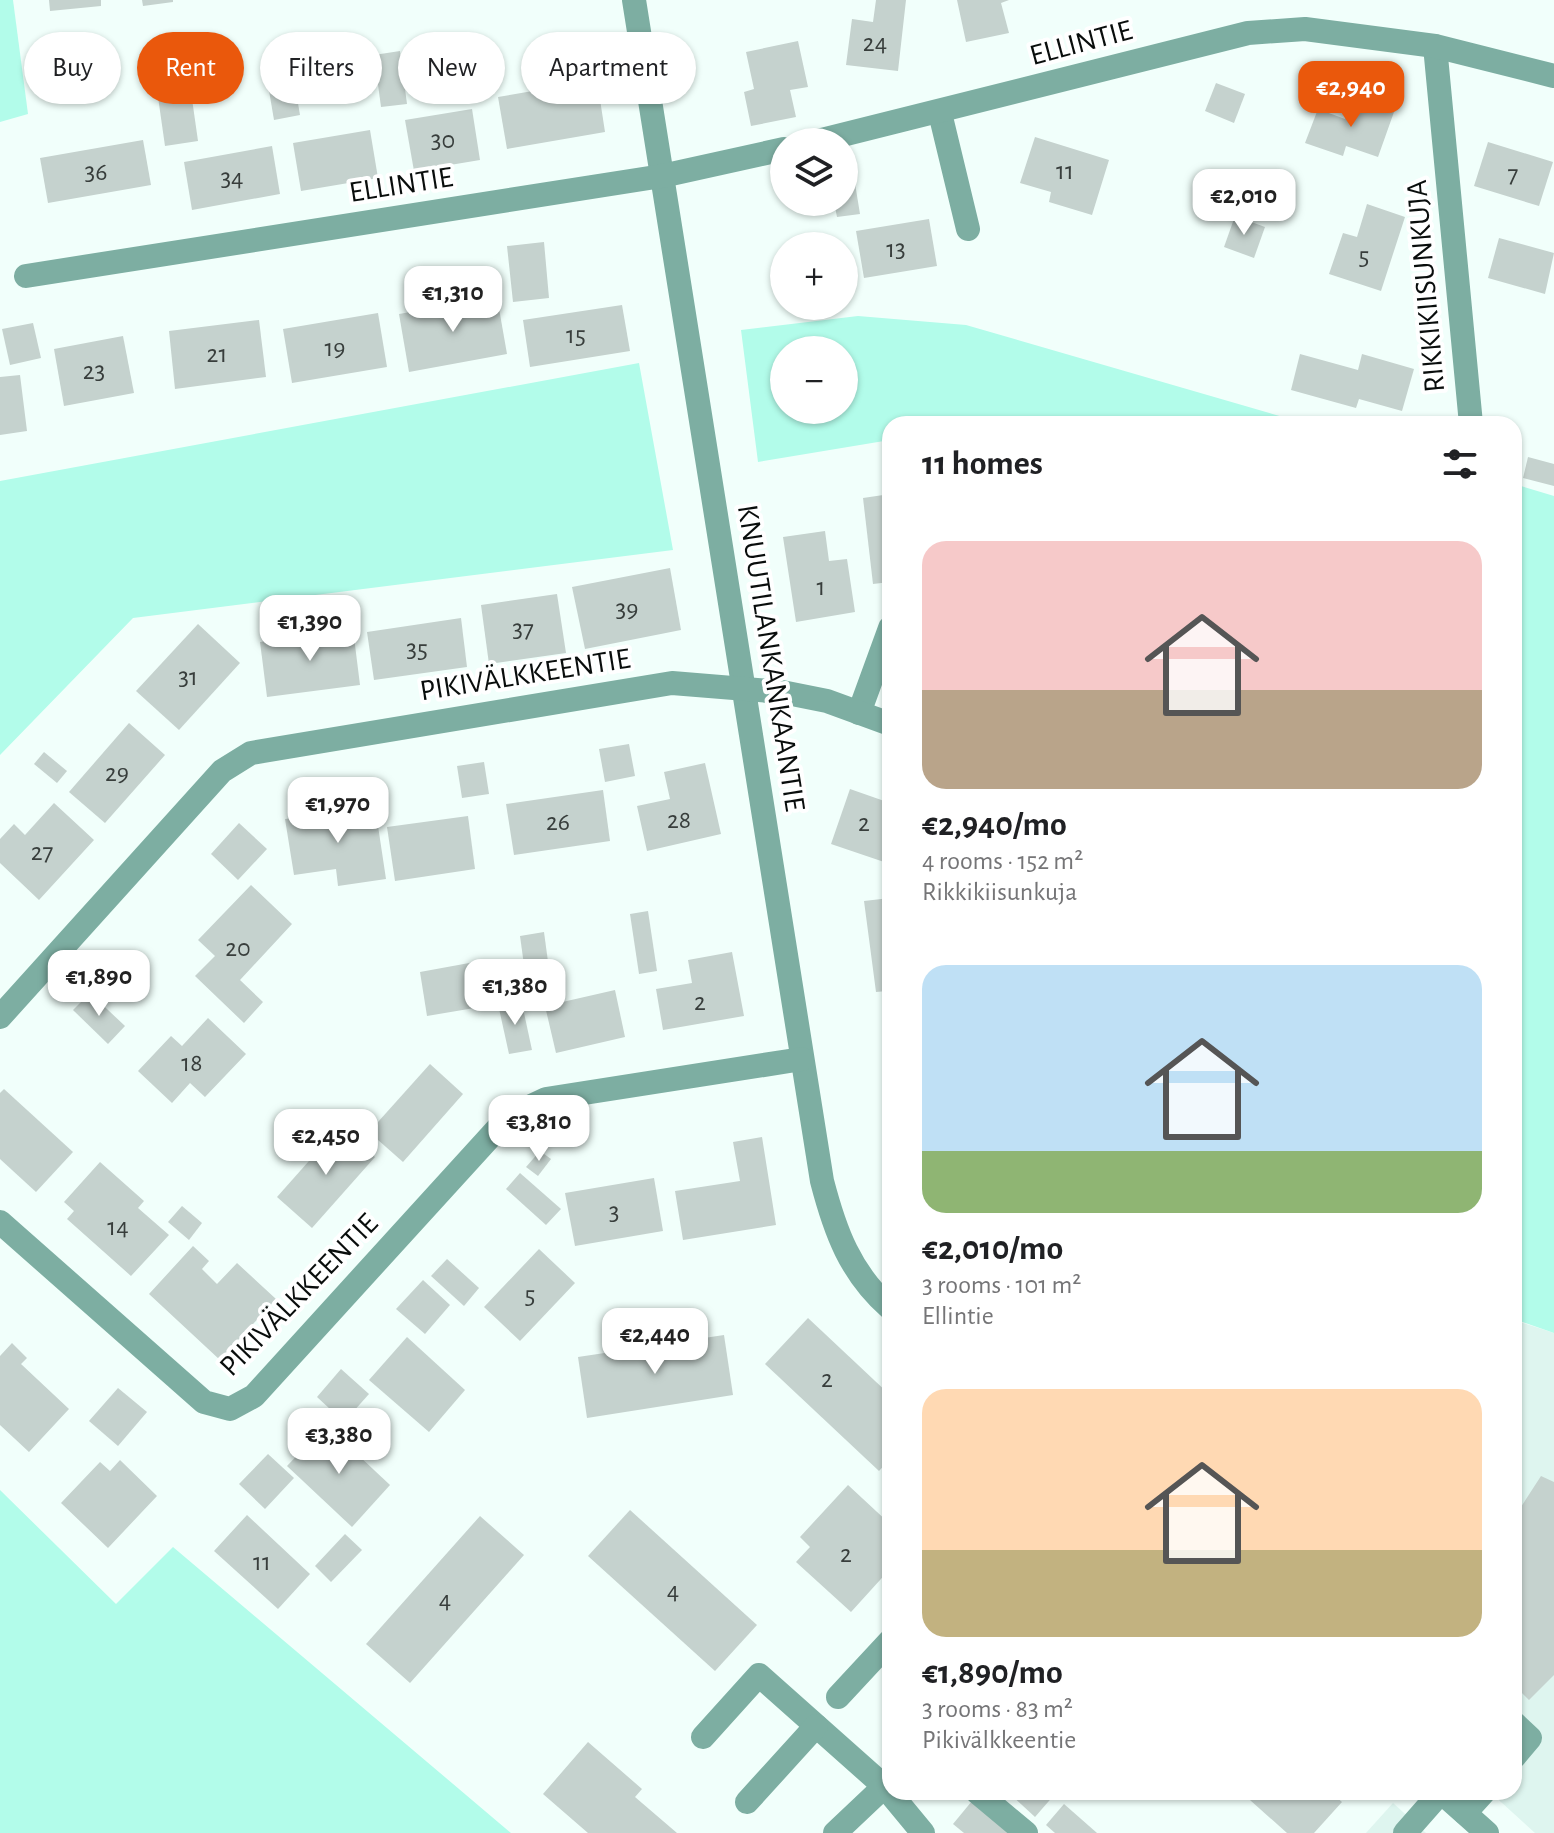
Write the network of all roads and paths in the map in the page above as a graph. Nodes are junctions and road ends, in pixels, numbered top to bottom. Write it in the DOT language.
graph roads {
  1 [pos="634,0"];
  2 [pos="1435,46"];
  3 [pos="1554,76"];
  4 [pos="940,113"];
  5 [pos="858,132"];
  6 [pos="770,152"];
  7 [pos="662,176"];
  8 [pos="968,229"];
  9 [pos="26,276"];
  10 [pos="1470,416"];
  11 [pos="882,650"];
  12 [pos="744,689"];
  13 [pos="859,713"];
  14 [pos="882,721"];
  15 [pos="0,1017"];
  16 [pos="802,1059"];
  17 [pos="0,1222"];
  18 [pos="882,1300"];
  19 [pos="882,1650"];
  20 [pos="838,1697"];
  21 [pos="816,1726"];
  22 [pos="1522,1730"];
  23 [pos="703,1737"];
  24 [pos="1522,1748"];
  25 [pos="882,1780"];
  26 [pos="882,1789"];
  27 [pos="899,1800"];
  28 [pos="987,1800"];
  29 [pos="1434,1800"];
  30 [pos="1450,1800"];
  31 [pos="1477,1800"];
  32 [pos="747,1802"];
  33 [pos="1465,1813"];
  34 [pos="835,1833"];
  35 [pos="923,1833"];
  36 [pos="1026,1833"];
  37 [pos="1405,1833"];
  38 [pos="1487,1833"];
  1 -- 7 [label="street, KNUUTILANKANKAANTIE"];
  2 -- 3 [label="street, ELLINTIE"];
  2 -- 4 [label="street, ELLINTIE"];
  2 -- 10 [label="street, RIKKIKIISUNKUJA"];
  4 -- 5 [label="street, ELLINTIE"];
  4 -- 8 [label="street"];
  6 -- 7 [label="street, ELLINTIE"];
  7 -- 9 [label="street, ELLINTIE"];
  7 -- 12 [label="street, KNUUTILANKANKAANTIE"];
  11 -- 13 [label="street"];
  12 -- 13 [label="street, PIKIVÄLKKEENTIE"];
  12 -- 15 [label="street, PIKIVÄLKKEENTIE"];
  12 -- 16 [label="street, KNUUTILANKANKAANTIE"];
  13 -- 14 [label="street, PIKIVÄLKKEENTIE"];
  16 -- 17 [label="street, PIKIVÄLKKEENTIE"];
  16 -- 18 [label="street, KNUUTILANKANKAANTIE"];
  19 -- 20 [label="street"];
  21 -- 23 [label="street"];
  21 -- 25 [label="street"];
  21 -- 32 [label="street"];
  22 -- 24 [label="street"];
  26 -- 34 [label="street"];
  27 -- 35 [label="street"];
  28 -- 36 [label="street"];
  29 -- 37 [label="street"];
  30 -- 33 [label="street"];
  31 -- 33 [label="street"];
  33 -- 38 [label="street"];
}
